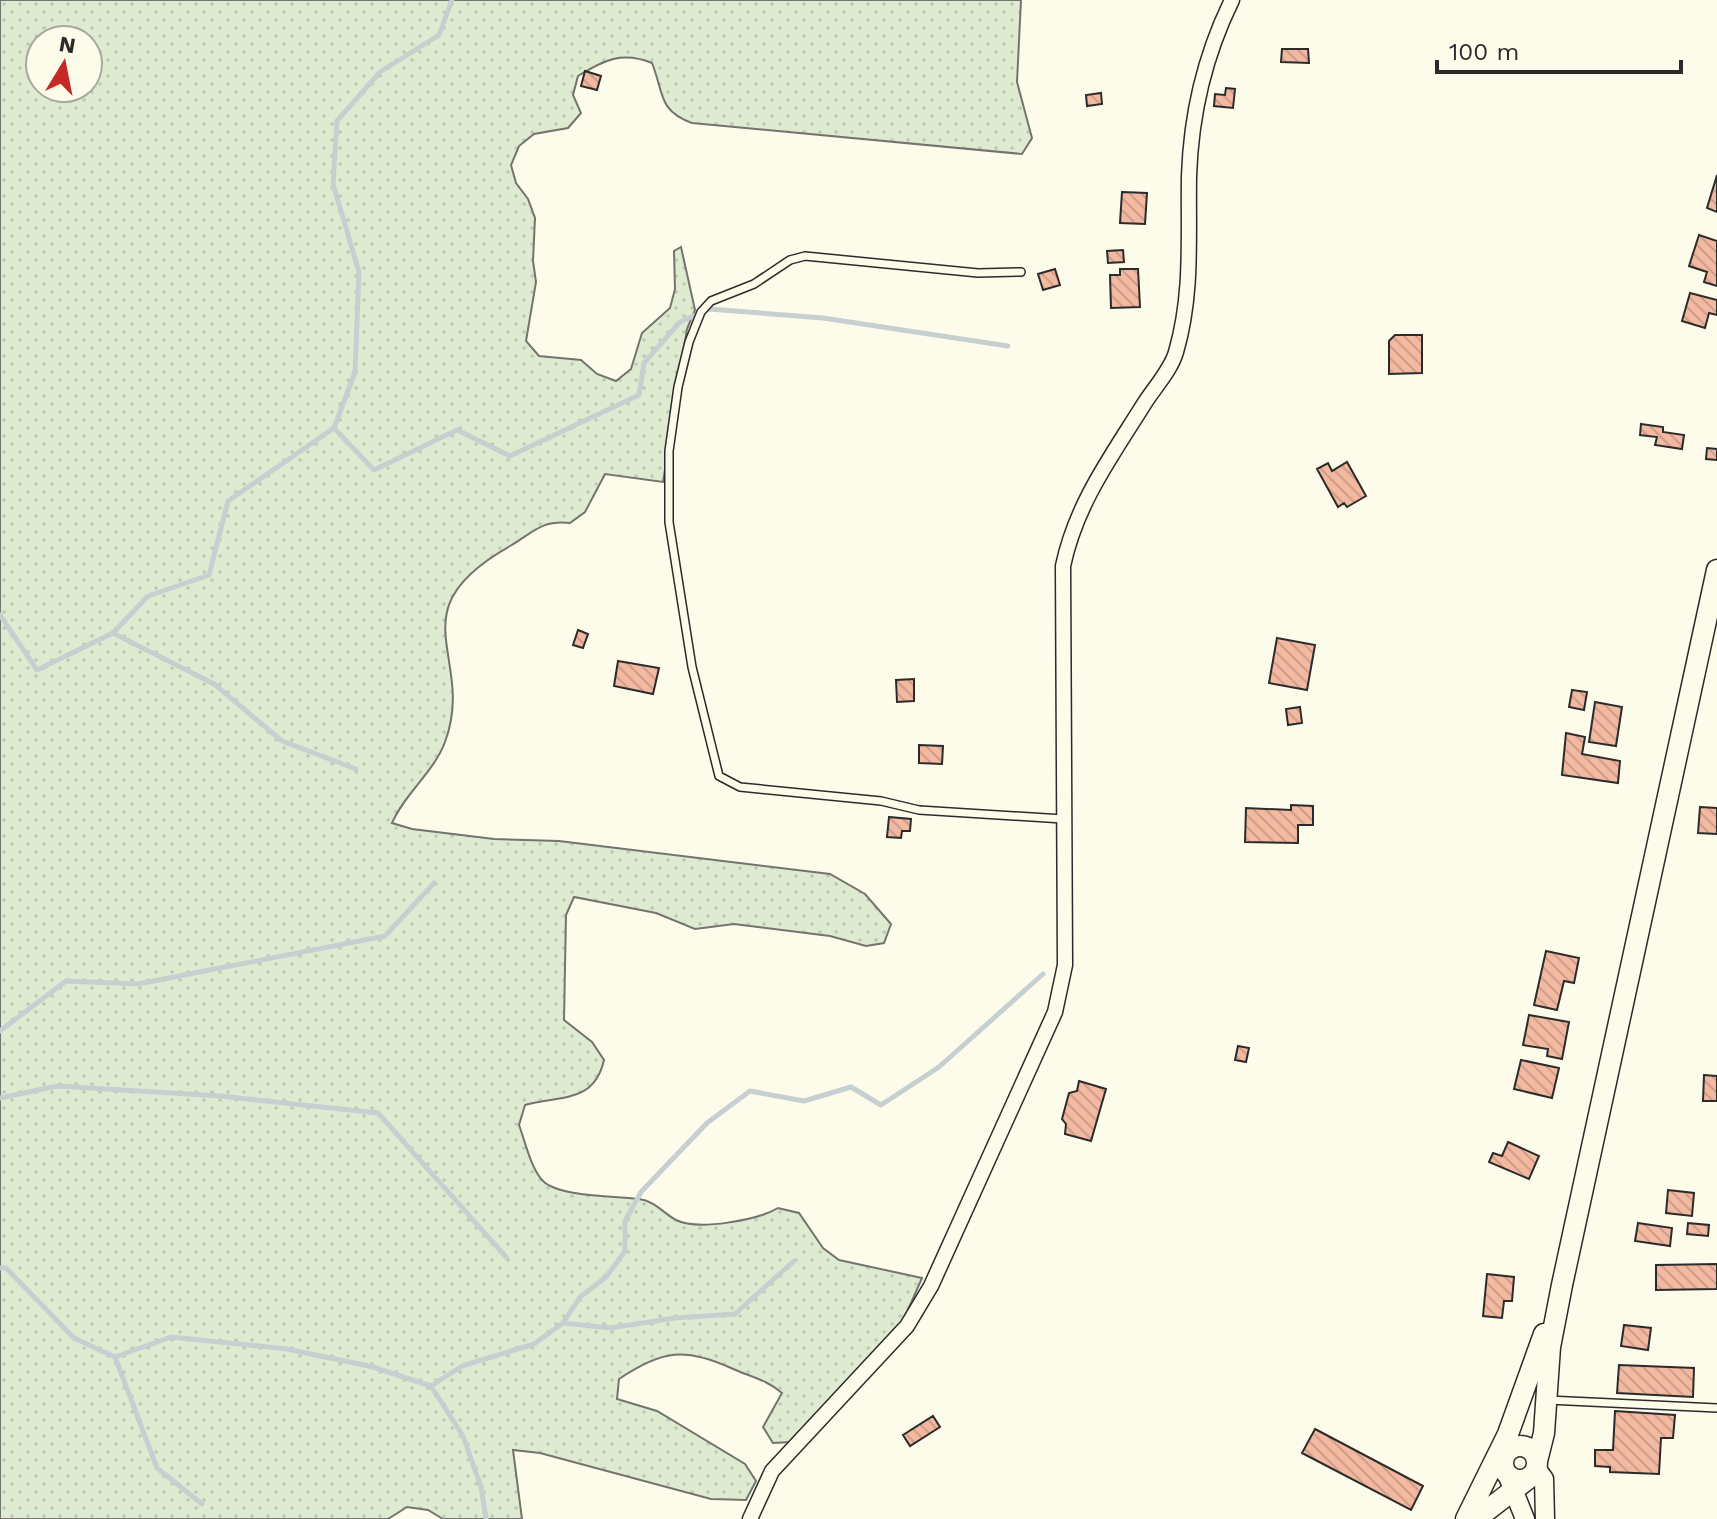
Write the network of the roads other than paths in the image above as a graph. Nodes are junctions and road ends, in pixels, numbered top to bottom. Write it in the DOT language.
graph roads {
  1 [pos="1232,0"];
  2 [pos="1021,272"];
  3 [pos="1717,570"];
  4 [pos="1063,819"];
  5 [pos="1562,1285"];
  6 [pos="1546,1399"];
  7 [pos="1717,1408"];
  8 [pos="1518,1466"];
  9 [pos="1484,1512"];
  10 [pos="1524,1516"];
  11 [pos="750,1519"];
  12 [pos="1466,1519"];
  13 [pos="1545,1519"];
  1 -- 4 [label="street"];
  2 -- 4 [label="lane"];
  3 -- 5 [label="main road"];
  4 -- 11 [label="street"];
  5 -- 6 [label="main road"];
  5 -- 8 [label="main road"];
  6 -- 7 [label="lane"];
  6 -- 8 [label="main road"];
  8 -- 9 [label="main road"];
  8 -- 10 [label="street"];
  8 -- 12 [label="main road"];
  8 -- 13 [label="street"];
  9 -- 10 [label="street"];
}
